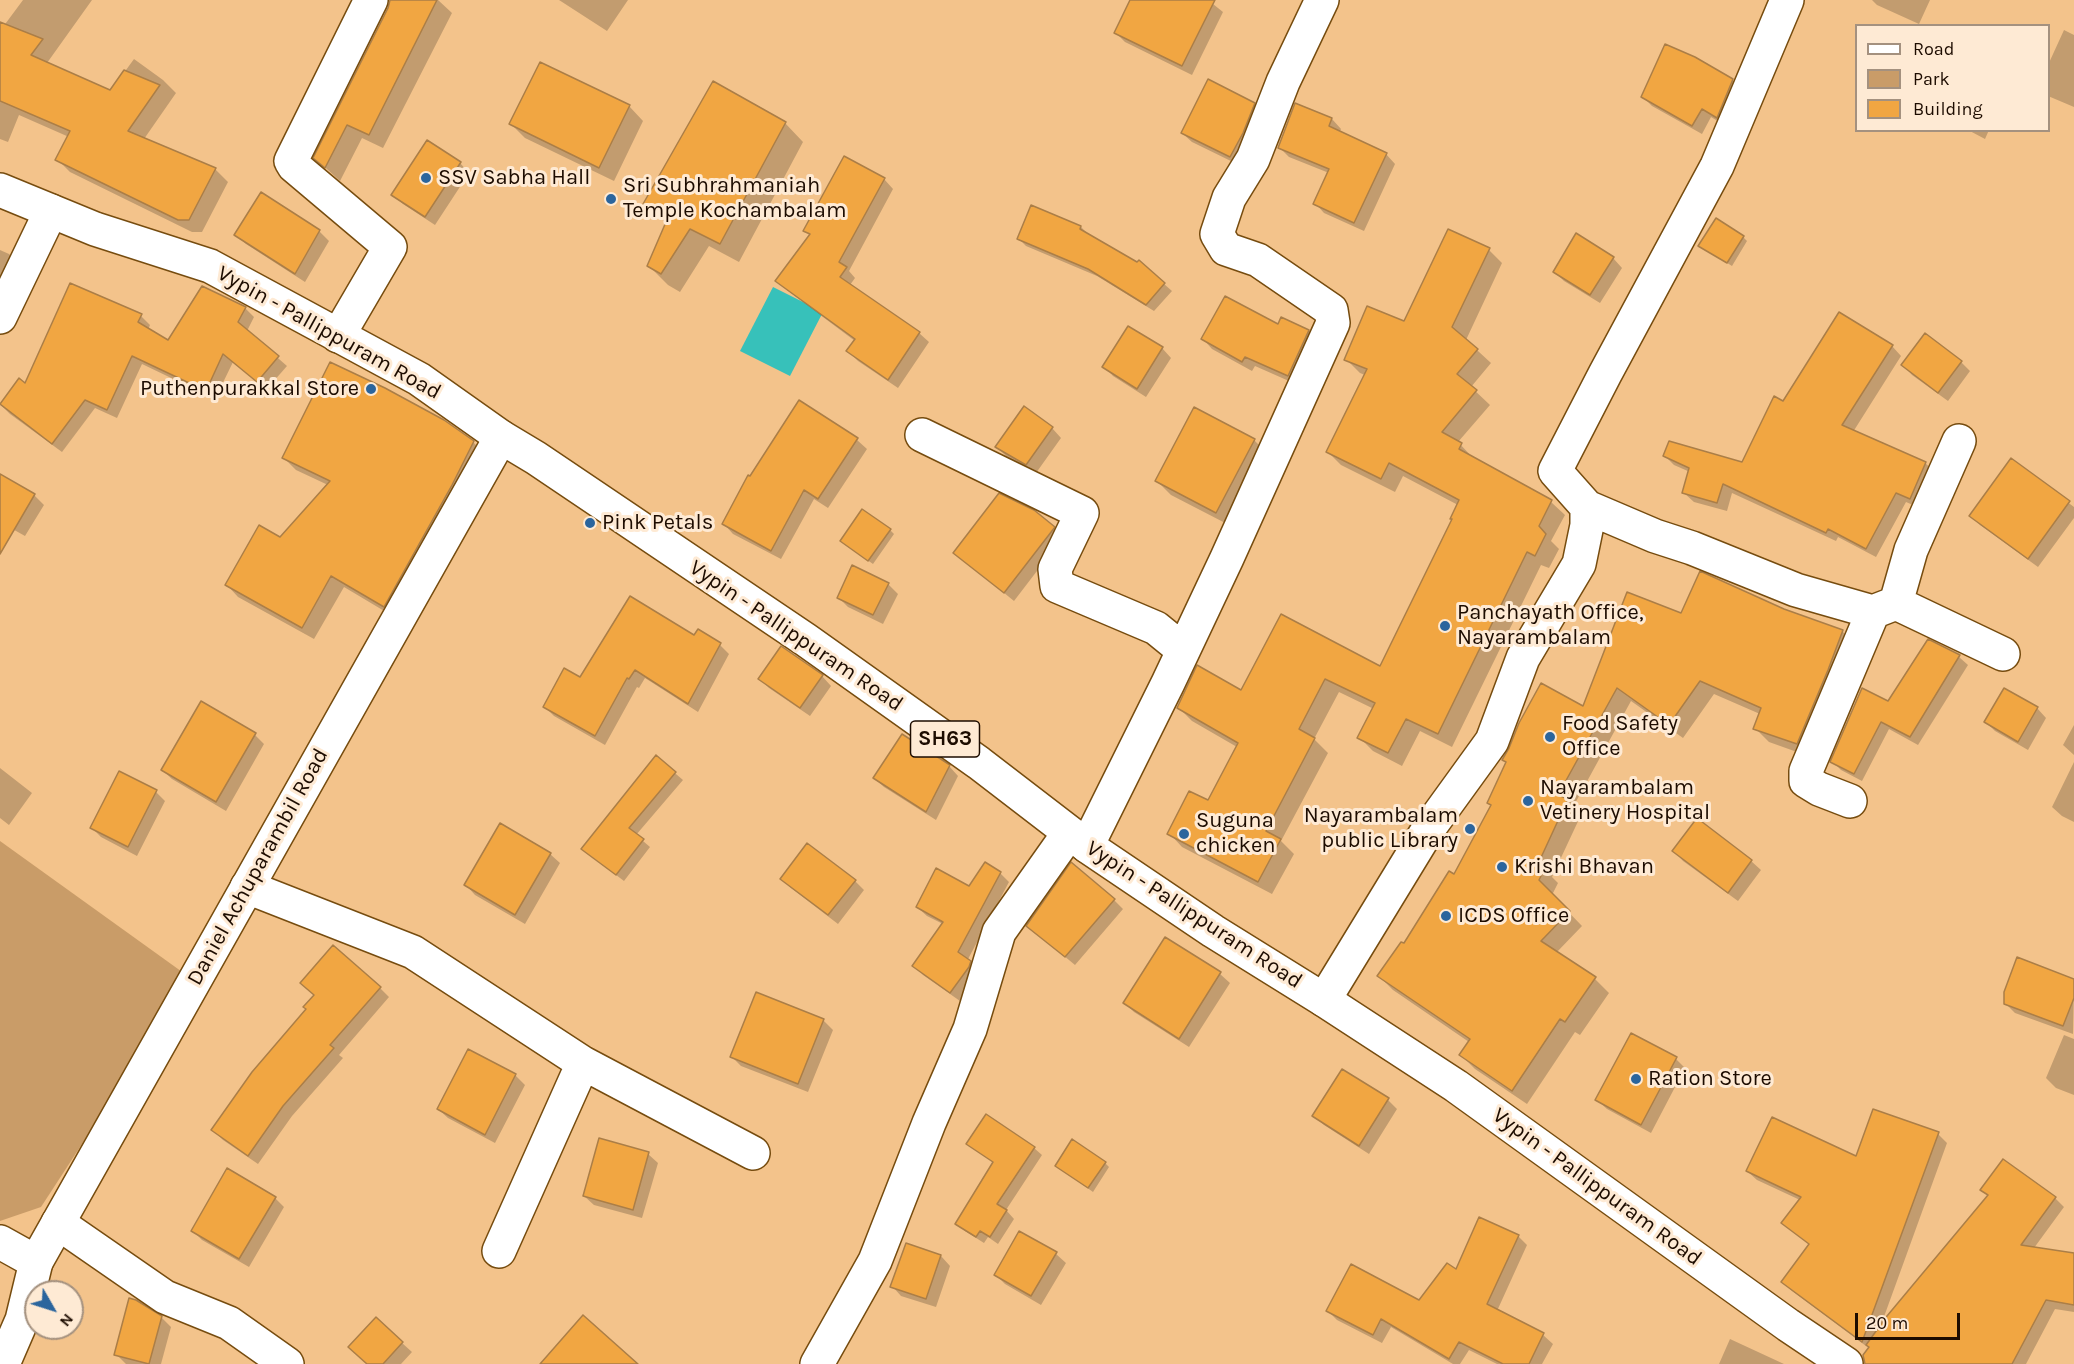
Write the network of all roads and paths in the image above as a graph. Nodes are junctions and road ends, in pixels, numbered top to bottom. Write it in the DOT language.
graph roads {
  1 [pos="371,0"];
  2 [pos="1322,0"];
  3 [pos="1787,0"];
  4 [pos="0,190"];
  5 [pos="51,211"];
  6 [pos="0,317"];
  7 [pos="339,336"];
  8 [pos="922,435"];
  9 [pos="501,436"];
  10 [pos="1959,441"];
  11 [pos="1587,507"];
  12 [pos="1885,607"];
  13 [pos="1183,650"];
  14 [pos="2003,654"];
  15 [pos="1850,801"];
  16 [pos="1078,840"];
  17 [pos="247,887"];
  18 [pos="1324,1000"];
  19 [pos="583,1063"];
  20 [pos="753,1153"];
  21 [pos="58,1223"];
  22 [pos="0,1242"];
  23 [pos="499,1251"];
  24 [pos="36,1262"];
  25 [pos="3,1364"];
  26 [pos="287,1364"];
  27 [pos="817,1364"];
  28 [pos="1846,1364"];
  1 -- 7 [label="street"];
  2 -- 13 [label="street"];
  3 -- 11 [label="street"];
  4 -- 5 [label="street, Vypin - Pallippuram Road / SH63"];
  5 -- 6 [label="street"];
  5 -- 7 [label="street, Vypin - Pallippuram Road / SH63"];
  7 -- 9 [label="street, Vypin - Pallippuram Road / SH63"];
  8 -- 13 [label="street"];
  9 -- 16 [label="street, Vypin - Pallippuram Road / SH63"];
  9 -- 17 [label="street, Daniel Achuparambil Road"];
  10 -- 12 [label="street"];
  11 -- 12 [label="street"];
  11 -- 18 [label="street"];
  12 -- 14 [label="street"];
  12 -- 15 [label="street"];
  13 -- 16 [label="street"];
  16 -- 18 [label="street, Vypin - Pallippuram Road / SH63"];
  16 -- 27 [label="street"];
  17 -- 19 [label="street"];
  17 -- 21 [label="street, Daniel Achuparambil Road"];
  18 -- 28 [label="street, Vypin - Pallippuram Road / SH63"];
  19 -- 20 [label="street"];
  19 -- 23 [label="street"];
  21 -- 24 [label="street, Daniel Achuparambil Road"];
  21 -- 26 [label="street"];
  22 -- 24 [label="street"];
  24 -- 25 [label="street, Daniel Achuparambil Road"];
}
